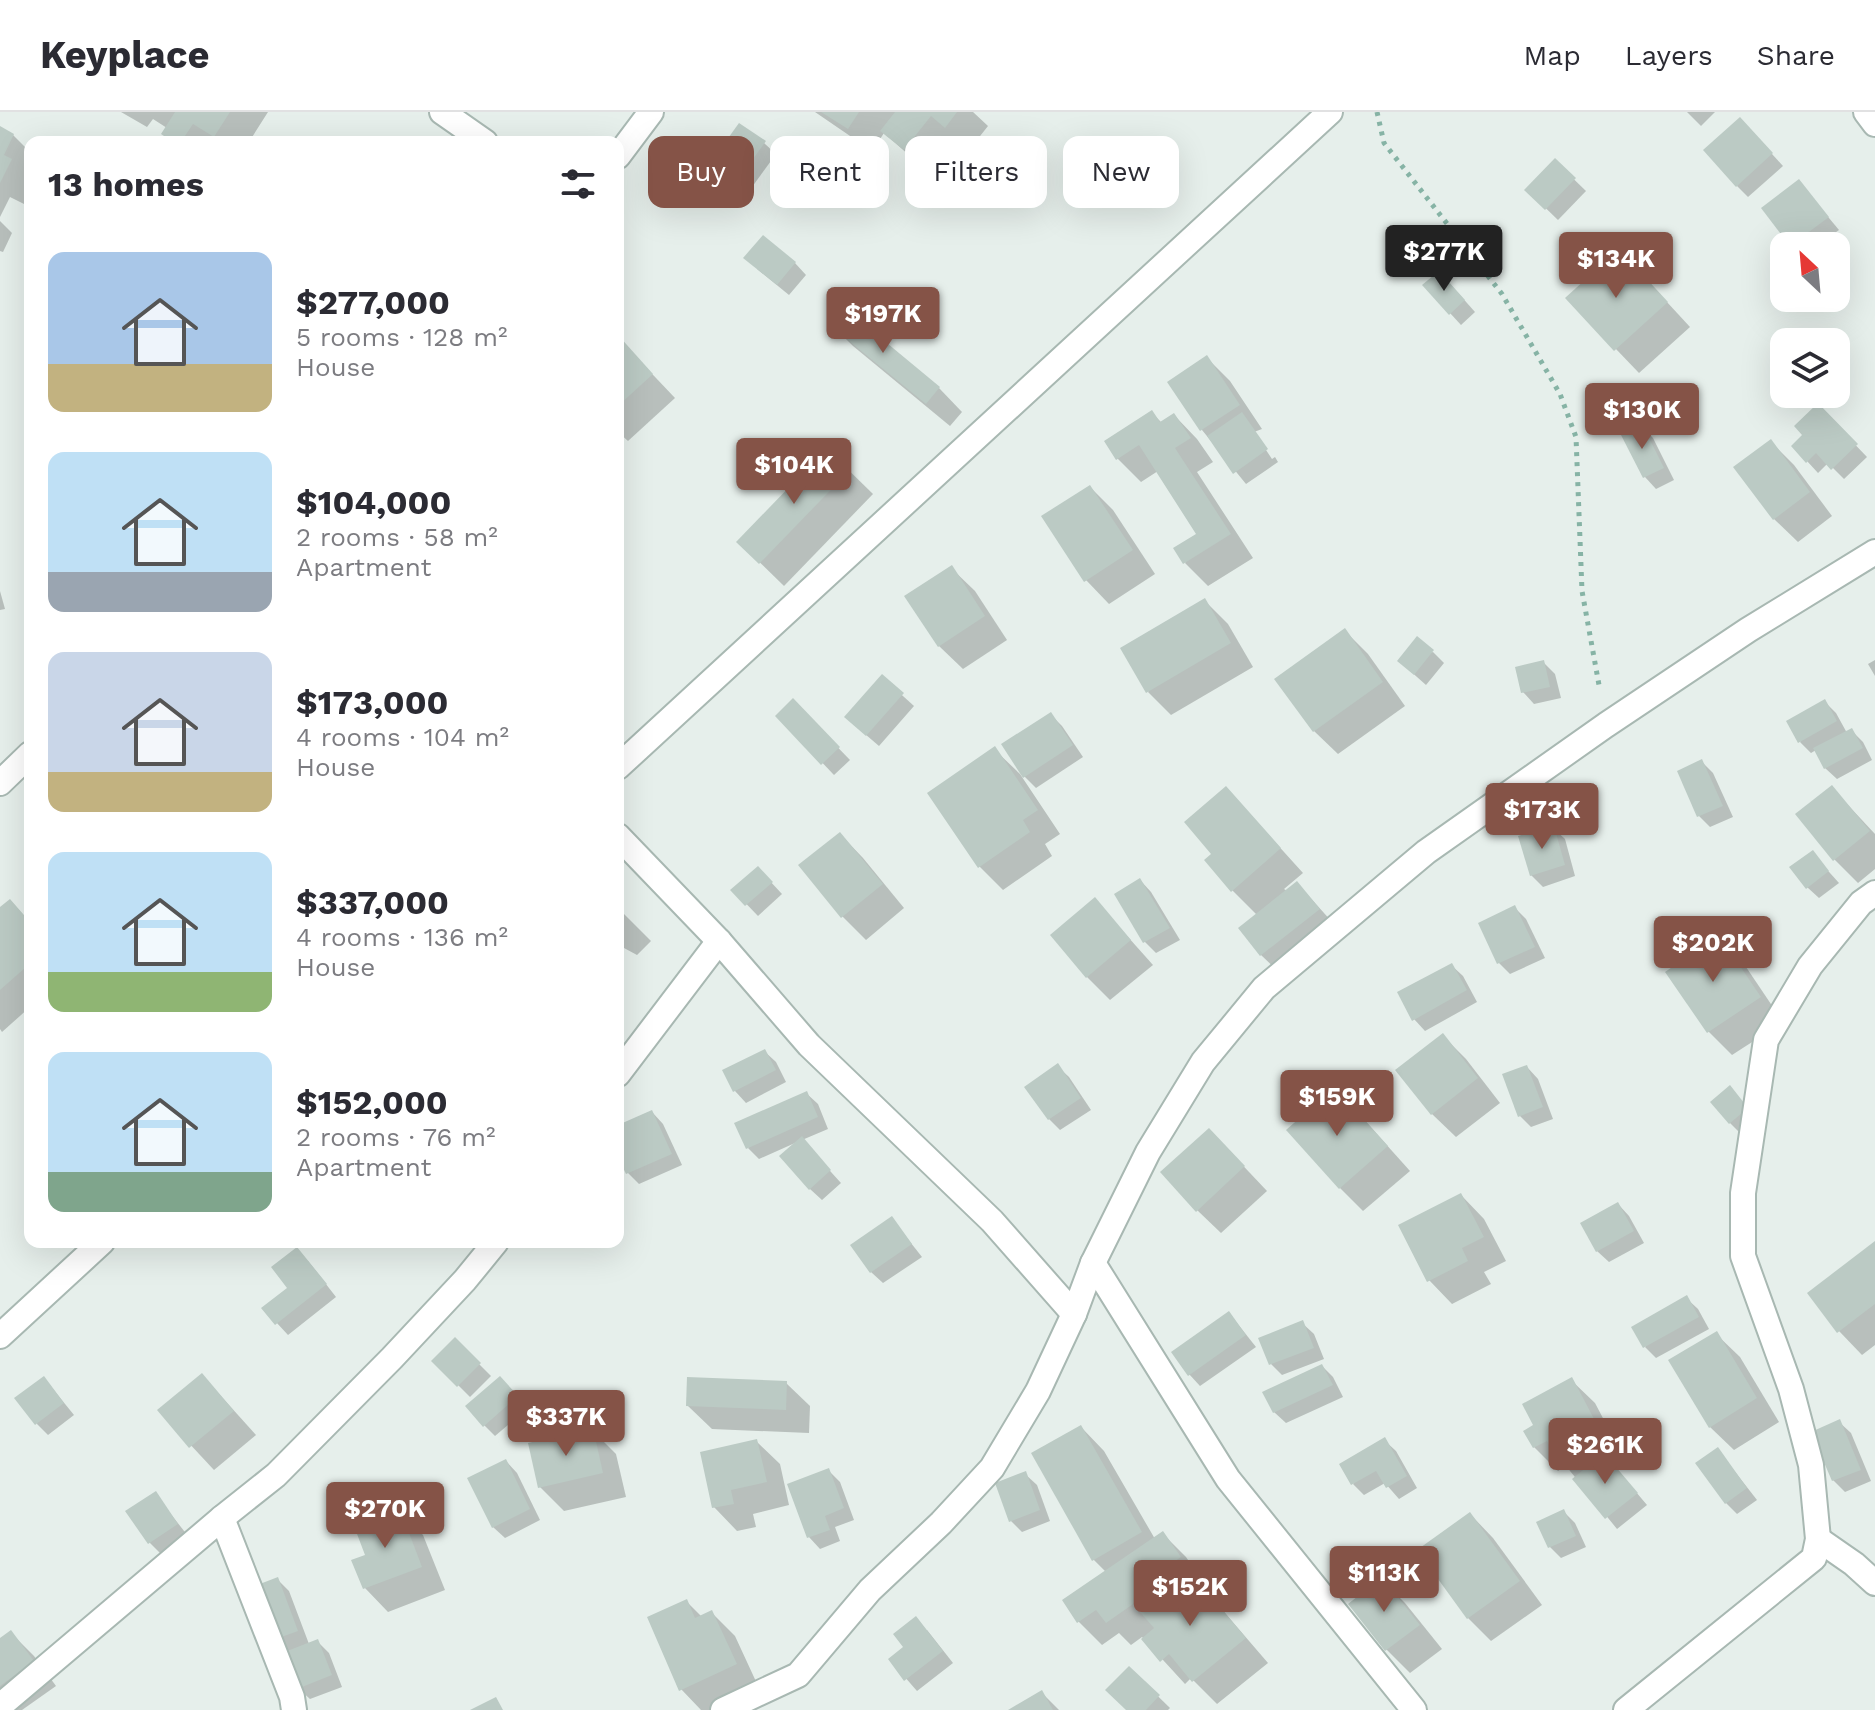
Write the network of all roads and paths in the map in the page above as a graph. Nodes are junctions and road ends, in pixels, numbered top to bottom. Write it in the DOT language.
graph roads {
  1 [pos="442,112"];
  2 [pos="651,112"];
  3 [pos="1330,112"];
  4 [pos="1377,112"];
  5 [pos="1866,112"];
  6 [pos="1875,124"];
  7 [pos="476,136"];
  8 [pos="624,148"];
  9 [pos="1875,552"];
  10 [pos="1606,725"];
  11 [pos="24,760"];
  12 [pos="624,761"];
  13 [pos="0,783"];
  14 [pos="624,842"];
  15 [pos="1875,893"];
  16 [pos="719,941"];
  17 [pos="624,1066"];
  18 [pos="95,1248"];
  19 [pos="491,1248"];
  20 [pos="1093,1263"];
  21 [pos="1074,1314"];
  22 [pos="0,1336"];
  23 [pos="222,1518"];
  24 [pos="1818,1539"];
  25 [pos="1875,1583"];
  26 [pos="0,1706"];
  27 [pos="294,1710"];
  28 [pos="723,1710"];
  29 [pos="1414,1710"];
  30 [pos="1626,1710"];
  1 -- 7 [label="street"];
  2 -- 8 [label="street"];
  3 -- 12 [label="street"];
  4 -- 10 [label="path"];
  5 -- 6 [label="street"];
  9 -- 10 [label="street"];
  10 -- 20 [label="street"];
  11 -- 13 [label="street"];
  14 -- 16 [label="street"];
  15 -- 24 [label="street"];
  16 -- 17 [label="street"];
  16 -- 21 [label="street"];
  18 -- 22 [label="street"];
  19 -- 23 [label="street"];
  20 -- 21 [label="street"];
  20 -- 29 [label="street"];
  21 -- 28 [label="street"];
  23 -- 26 [label="street"];
  23 -- 27 [label="street"];
  24 -- 25 [label="street"];
  24 -- 30 [label="street"];
}
